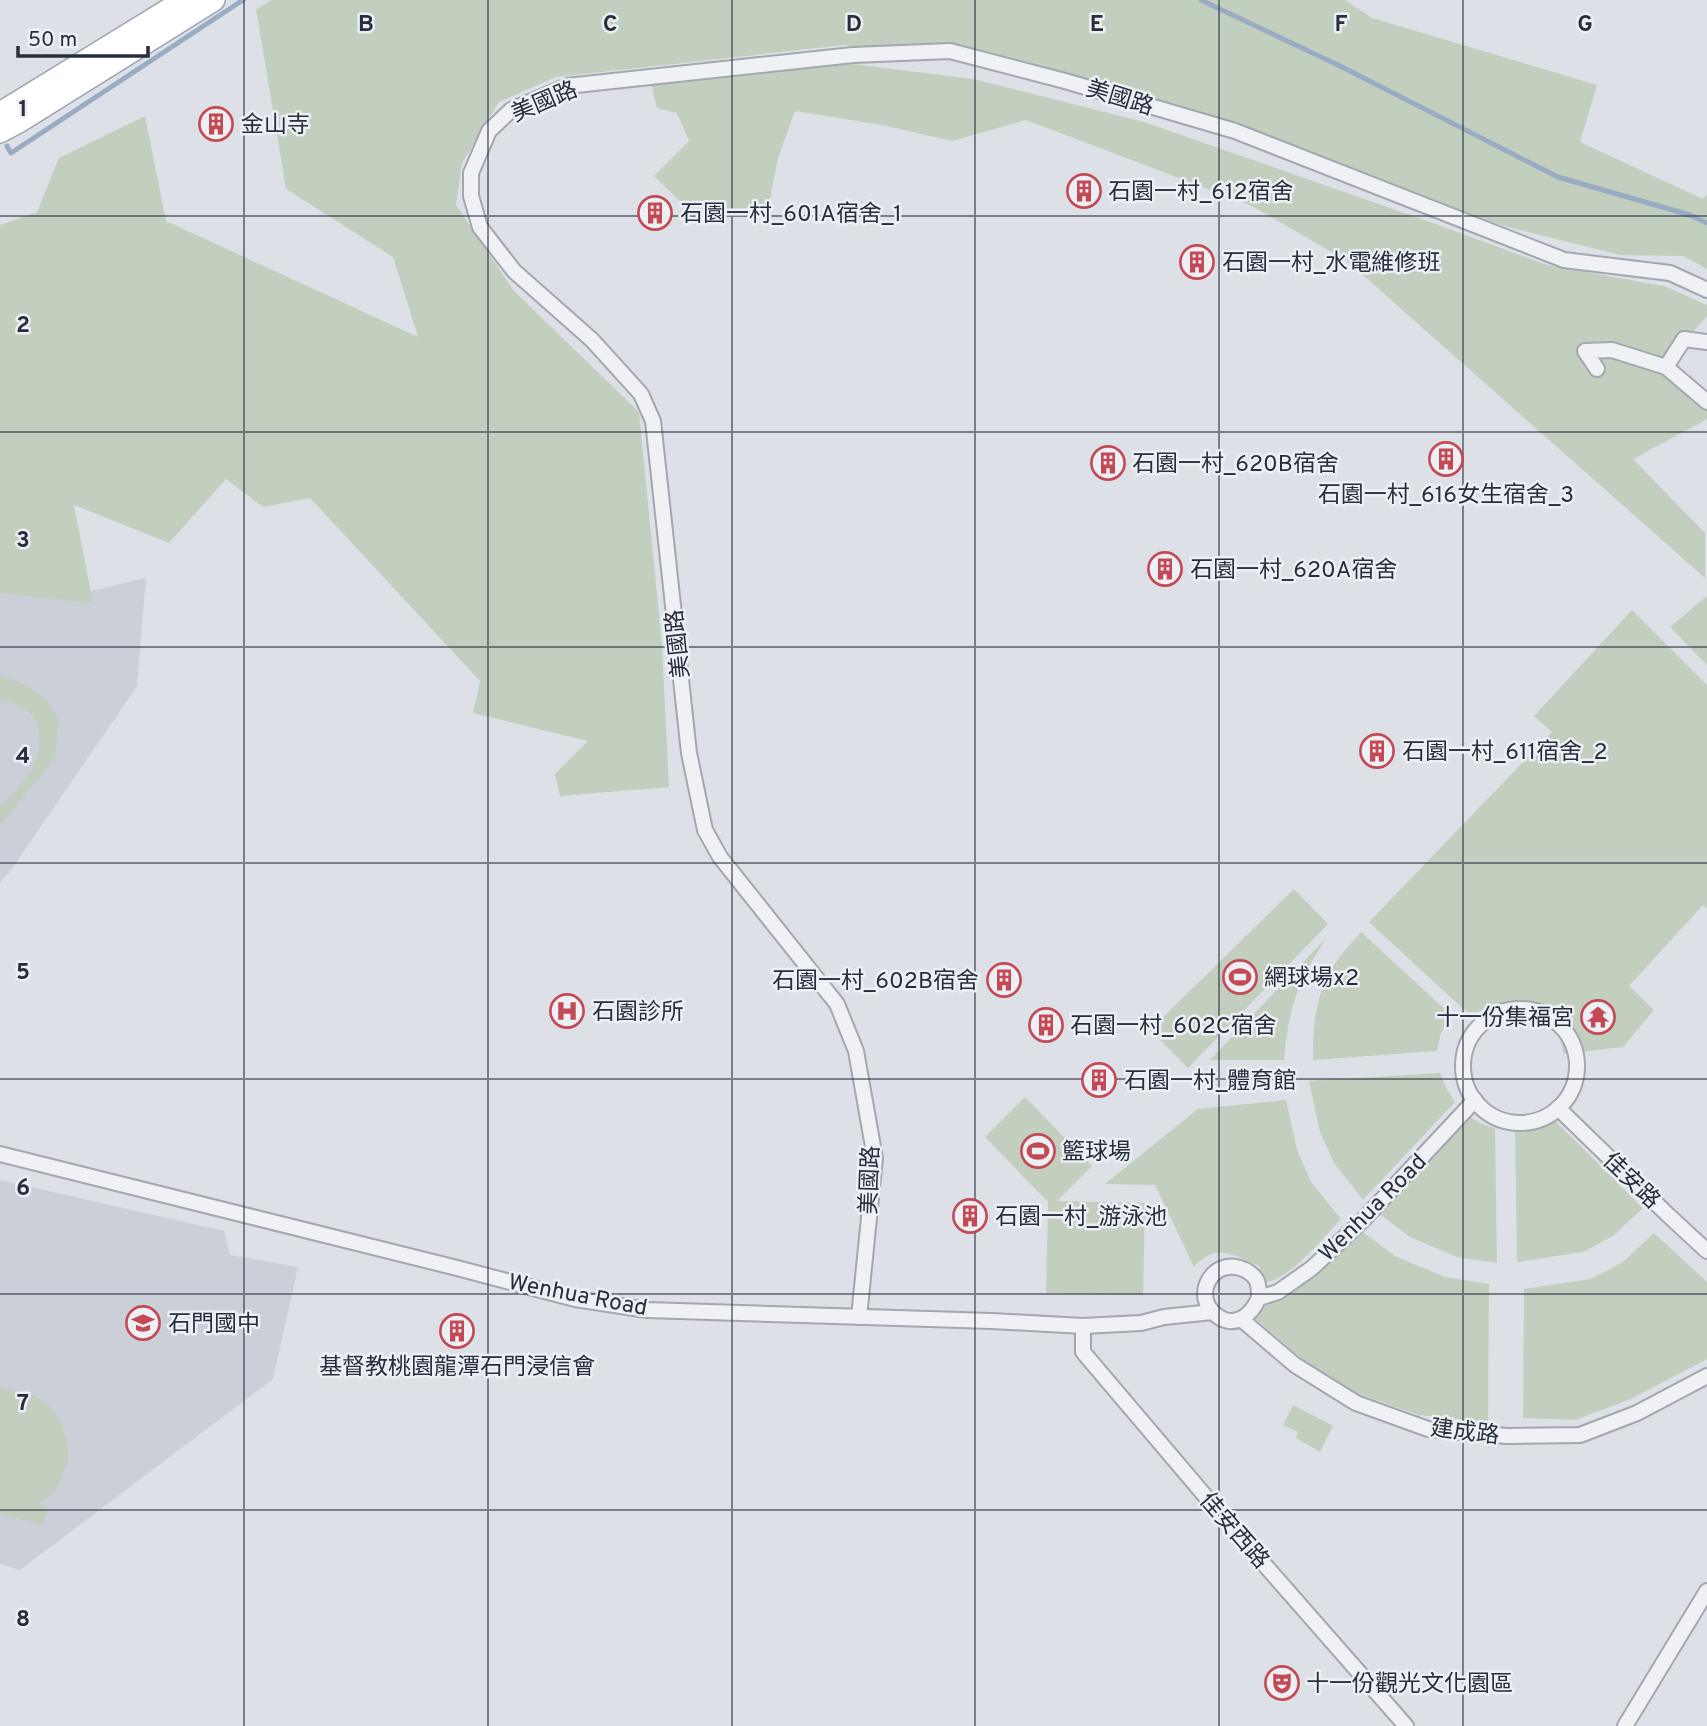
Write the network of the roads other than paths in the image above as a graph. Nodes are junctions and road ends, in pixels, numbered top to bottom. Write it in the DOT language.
graph roads {
  1 [pos="184,0"];
  2 [pos="214,0"];
  3 [pos="0,113"];
  4 [pos="0,132"];
  5 [pos="1707,290"];
  6 [pos="1707,342"];
  7 [pos="1666,367"];
  8 [pos="1597,369"];
  9 [pos="1707,402"];
  10 [pos="1475,1100"];
  11 [pos="1558,1108"];
  12 [pos="0,1154"];
  13 [pos="1707,1251"];
  14 [pos="1259,1298"];
  15 [pos="1212,1312"];
  16 [pos="859,1317"];
  17 [pos="1241,1319"];
  18 [pos="1083,1326"];
  19 [pos="1707,1376"];
  20 [pos="1707,1591"];
  21 [pos="1406,1726"];
  22 [pos="1625,1726"];
  1 -- 3 [label="main road"];
  2 -- 4 [label="main road"];
  5 -- 16 [label="street, 美國路"];
  6 -- 7 [label="street"];
  7 -- 8 [label="street"];
  7 -- 9 [label="street"];
  10 -- 11 [label="street"];
  10 -- 11 [label="street"];
  10 -- 14 [label="street, Wenhua Road"];
  11 -- 13 [label="street, 佳安路"];
  12 -- 16 [label="street, Wenhua Road"];
  14 -- 15 [label="street"];
  14 -- 17 [label="street, Wenhua Road"];
  15 -- 17 [label="street, Wenhua Road"];
  15 -- 18 [label="street, Wenhua Road"];
  16 -- 18 [label="street, Wenhua Road"];
  17 -- 19 [label="street, 建成路"];
  18 -- 21 [label="street, 佳安西路"];
  20 -- 22 [label="street"];
}
